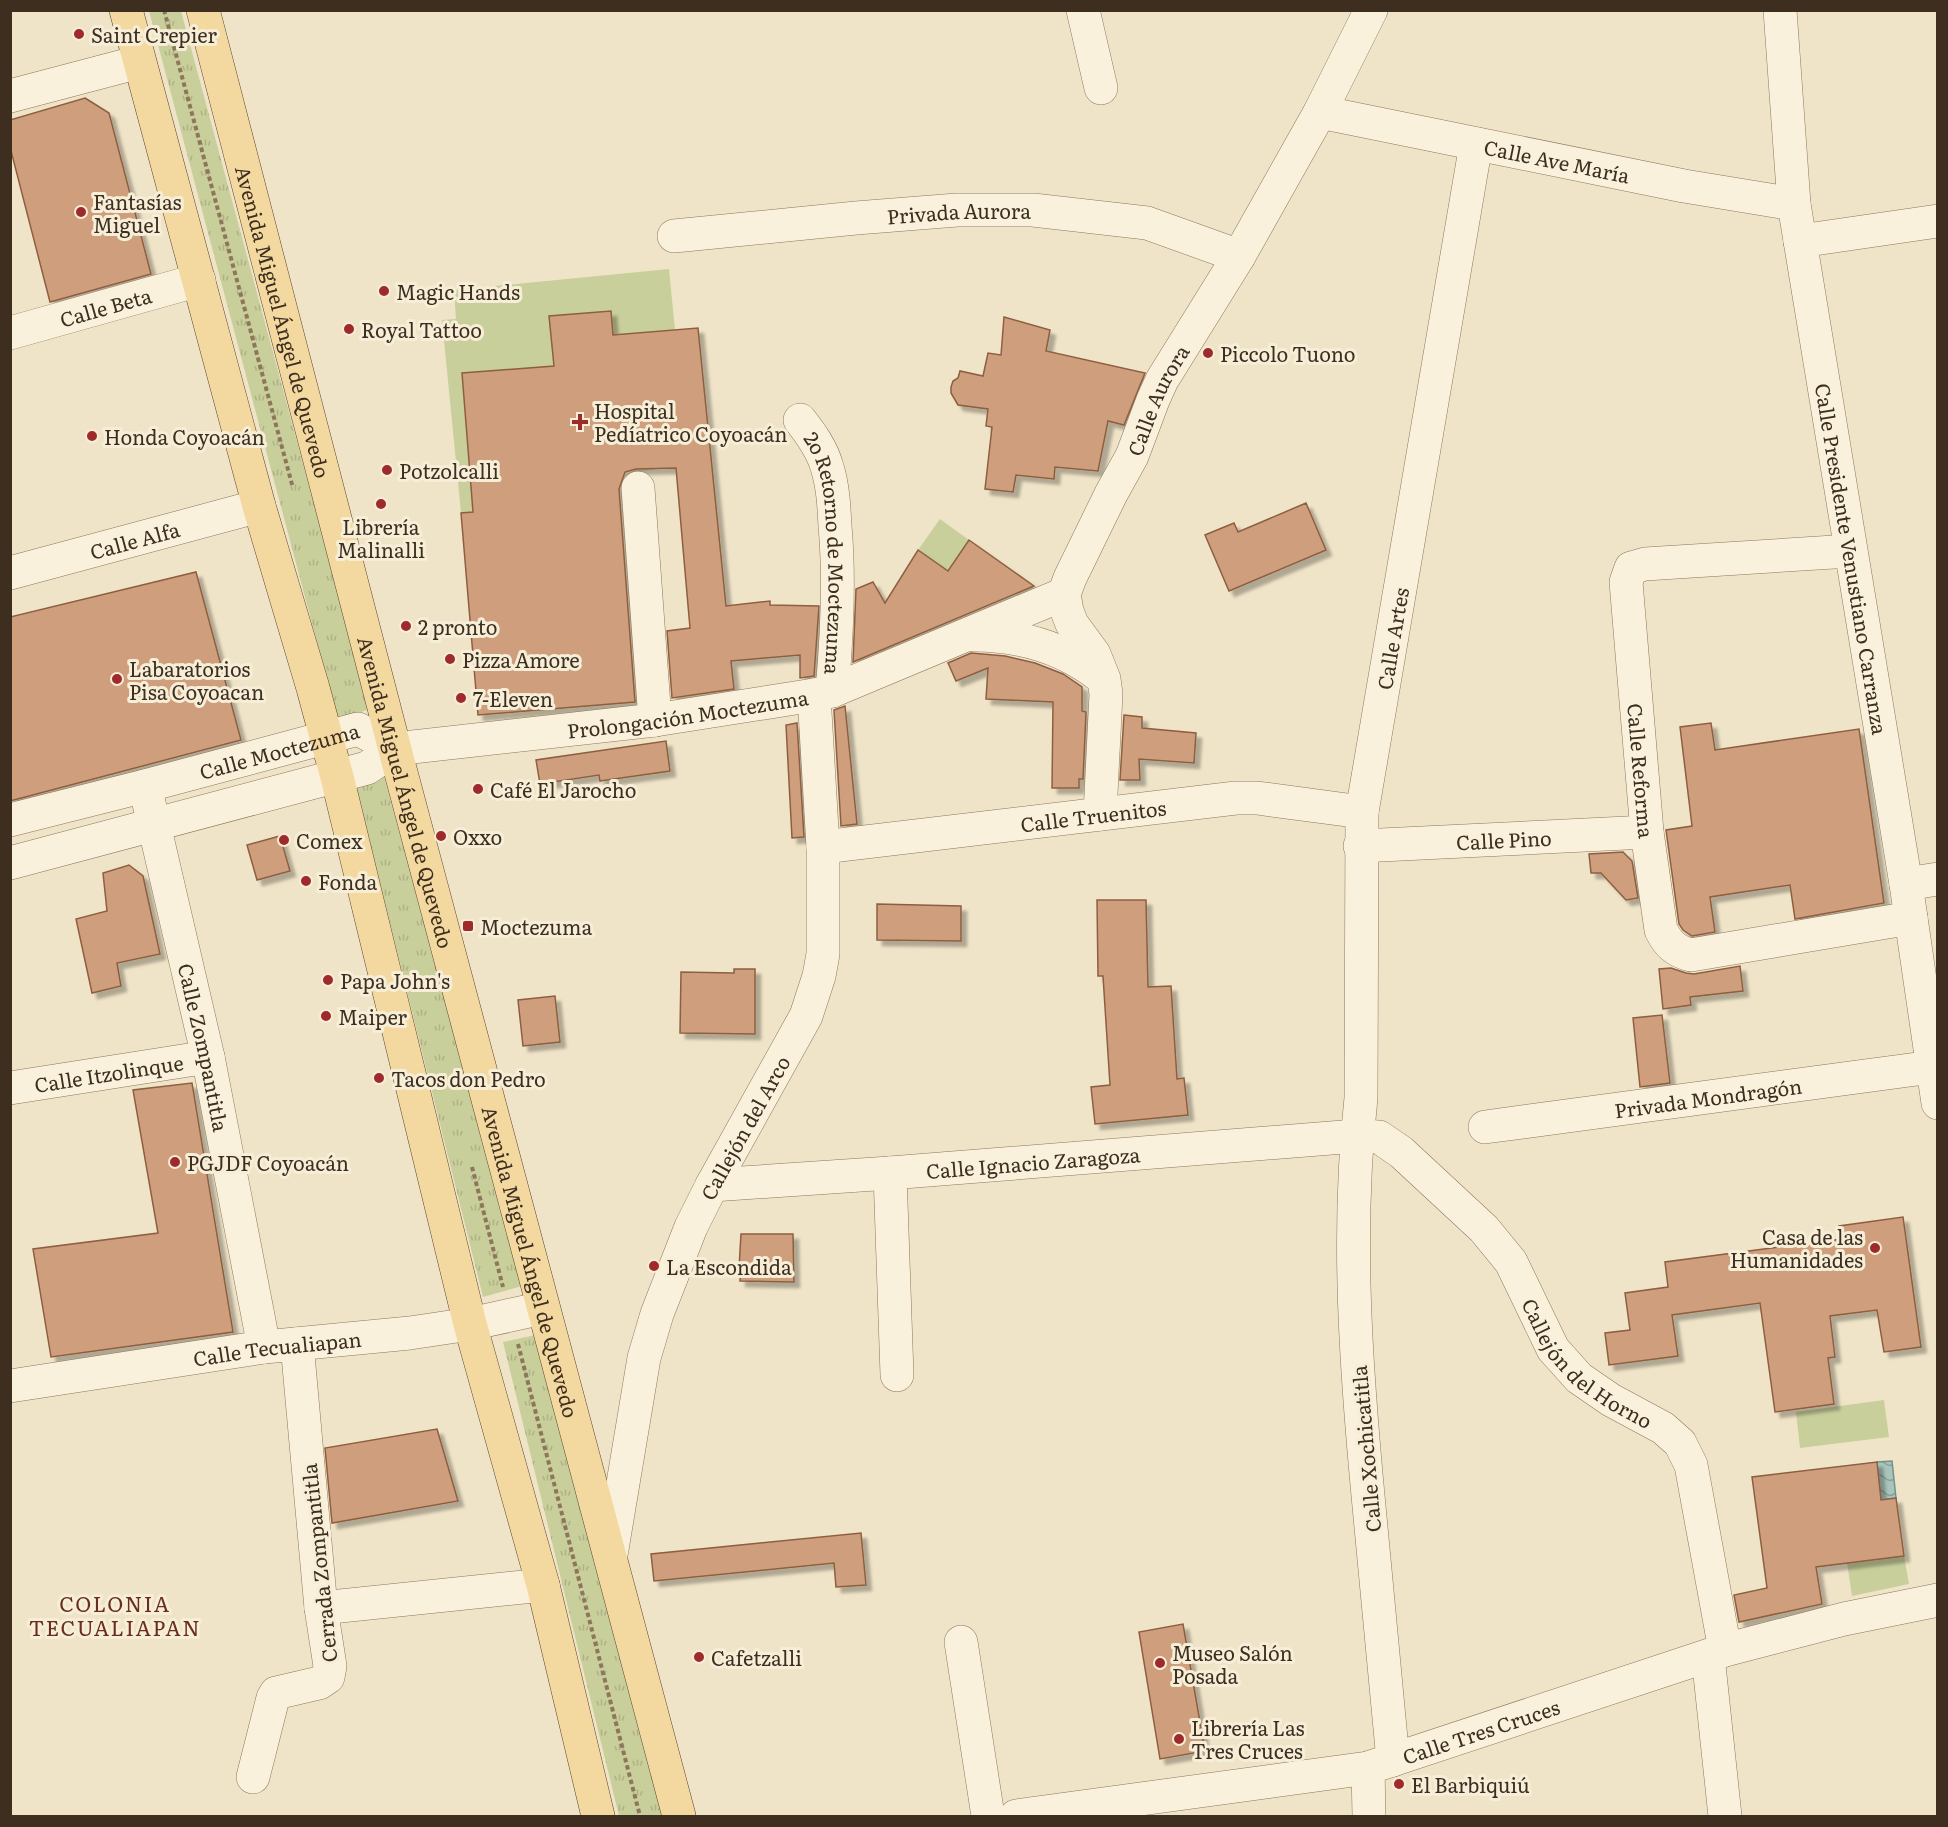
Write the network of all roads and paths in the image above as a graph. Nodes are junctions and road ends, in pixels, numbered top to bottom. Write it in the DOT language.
graph roads {
  1 [pos="126,10"];
  2 [pos="164,10"];
  3 [pos="203,10"];
  4 [pos="1083,10"];
  5 [pos="1371,10"];
  6 [pos="1780,10"];
  7 [pos="140,62"];
  8 [pos="1101,88"];
  9 [pos="10,96"];
  10 [pos="1320,112"];
  11 [pos="1476,144"];
  12 [pos="1794,204"];
  13 [pos="1938,221"];
  14 [pos="674,236"];
  15 [pos="1800,241"];
  16 [pos="1239,256"];
  17 [pos="200,280"];
  18 [pos="10,333"];
  19 [pos="800,420"];
  20 [pos="638,488"];
  21 [pos="295,495"];
  22 [pos="259,506"];
  23 [pos="1850,551"];
  24 [pos="10,573"];
  25 [pos="1064,594"];
  26 [pos="966,635"];
  27 [pos="1104,680"];
  28 [pos="823,693"];
  29 [pos="656,720"];
  30 [pos="325,736"];
  31 [pos="395,749"];
  32 [pos="337,777"];
  33 [pos="145,786"];
  34 [pos="1362,812"];
  35 [pos="1100,814"];
  36 [pos="10,820"];
  37 [pos="154,826"];
  38 [pos="1647,832"];
  39 [pos="1360,846"];
  40 [pos="823,847"];
  41 [pos="10,862"];
  42 [pos="1938,879"];
  43 [pos="1906,884"];
  44 [pos="1911,918"];
  45 [pos="208,1057"];
  46 [pos="1932,1068"];
  47 [pos="10,1088"];
  48 [pos="1938,1103"];
  49 [pos="1485,1127"];
  50 [pos="1356,1136"];
  51 [pos="890,1173"];
  52 [pos="712,1185"];
  53 [pos="543,1308"];
  54 [pos="509,1315"];
  55 [pos="470,1324"];
  56 [pos="297,1344"];
  57 [pos="264,1347"];
  58 [pos="897,1375"];
  59 [pos="10,1386"];
  60 [pos="610,1555"];
  61 [pos="543,1585"];
  62 [pos="1938,1600"];
  63 [pos="321,1608"];
  64 [pos="961,1642"];
  65 [pos="1716,1653"];
  66 [pos="1381,1764"];
  67 [pos="253,1778"];
  68 [pos="598,1816"];
  69 [pos="640,1816"];
  70 [pos="680,1816"];
  71 [pos="988,1816"];
  72 [pos="1016,1816"];
  73 [pos="1369,1816"];
  74 [pos="1725,1816"];
  1 -- 7 [label="main road"];
  2 -- 21 [label="path"];
  3 -- 31 [label="main road, Avenida Miguel Ángel de Quevedo"];
  4 -- 8 [label="street"];
  5 -- 10 [label="street, Calle Aurora"];
  6 -- 12 [label="street, Calle Presidente Venustiano Carranza"];
  7 -- 9 [label="street"];
  7 -- 17 [label="main road"];
  10 -- 11 [label="street, Calle Ave María"];
  10 -- 16 [label="street, Calle Aurora"];
  11 -- 12 [label="street, Calle Ave María"];
  11 -- 34 [label="street, Calle Artes"];
  12 -- 15 [label="street, Calle Presidente Venustiano Carranza"];
  13 -- 15 [label="street"];
  14 -- 16 [label="street, Privada Aurora"];
  15 -- 23 [label="street, Calle Presidente Venustiano Carranza"];
  16 -- 25 [label="street, Calle Aurora"];
  17 -- 18 [label="street, Calle Beta"];
  17 -- 22 [label="main road"];
  19 -- 28 [label="street, 2o Retorno de Moctezuma"];
  20 -- 29 [label="street"];
  22 -- 24 [label="street, Calle Alfa"];
  22 -- 30 [label="main road"];
  23 -- 38 [label="street, Calle Reforma"];
  23 -- 43 [label="street, Calle Presidente Venustiano Carranza"];
  25 -- 26 [label="street, Prolongación Moctezuma"];
  25 -- 27 [label="street"];
  26 -- 27 [label="street, Prolongación Moctezuma"];
  26 -- 28 [label="street, Prolongación Moctezuma"];
  27 -- 35 [label="street"];
  28 -- 29 [label="street, Prolongación Moctezuma"];
  28 -- 40 [label="street, Callejón del Arco"];
  29 -- 31 [label="street, Prolongación Moctezuma"];
  30 -- 31 [label="street, Calle Moctezuma"];
  30 -- 32 [label="main road"];
  30 -- 33 [label="street, Calle Moctezuma"];
  31 -- 32 [label="street, Calle Moctezuma"];
  31 -- 53 [label="main road, Avenida Miguel Ángel de Quevedo"];
  32 -- 37 [label="street, Calle Moctezuma"];
  32 -- 55 [label="main road"];
  33 -- 36 [label="street, Calle Moctezuma"];
  33 -- 37 [label="street, Calle Zompantitla"];
  34 -- 35 [label="street, Calle Truenitos"];
  34 -- 39 [label="street, Calle Artes"];
  35 -- 40 [label="street, Calle Truenitos"];
  37 -- 41 [label="street, Calle Moctezuma"];
  37 -- 45 [label="street, Calle Zompantitla"];
  38 -- 39 [label="street, Calle Pino"];
  38 -- 44 [label="street, Calle Reforma"];
  39 -- 50 [label="street, Calle Artes"];
  40 -- 52 [label="street, Callejón del Arco"];
  42 -- 43 [label="street"];
  43 -- 44 [label="street, Calle Presidente Venustiano Carranza"];
  44 -- 46 [label="street, Calle Presidente Venustiano Carranza"];
  45 -- 47 [label="street, Calle Itzolinque"];
  45 -- 57 [label="street, Calle Zompantitla"];
  46 -- 48 [label="street, Calle Presidente Venustiano Carranza"];
  46 -- 49 [label="street, Privada Mondragón"];
  50 -- 51 [label="street, Calle Ignacio Zaragoza"];
  50 -- 65 [label="street, Callejón del Horno"];
  50 -- 66 [label="street, Calle Xochicatitla"];
  51 -- 52 [label="street, Calle Ignacio Zaragoza"];
  51 -- 58 [label="street"];
  52 -- 60 [label="street, Callejón del Arco"];
  53 -- 54 [label="street, Calle Tecualiapan"];
  53 -- 60 [label="main road, Avenida Miguel Ángel de Quevedo"];
  54 -- 55 [label="street, Calle Tecualiapan"];
  54 -- 69 [label="path"];
  55 -- 56 [label="street, Calle Tecualiapan"];
  55 -- 61 [label="main road"];
  56 -- 57 [label="street, Calle Tecualiapan"];
  56 -- 63 [label="street, Cerrada Zompantitla"];
  57 -- 59 [label="street, Calle Tecualiapan"];
  60 -- 70 [label="main road, Avenida Miguel Ángel de Quevedo"];
  61 -- 63 [label="street"];
  61 -- 68 [label="main road"];
  62 -- 65 [label="street, Calle Tres Cruces"];
  63 -- 67 [label="street, Cerrada Zompantitla"];
  64 -- 71 [label="street"];
  65 -- 66 [label="street, Calle Tres Cruces"];
  65 -- 74 [label="street, Callejón del Horno"];
  66 -- 72 [label="street, Calle Tres Cruces"];
  66 -- 73 [label="street, Calle Xochicatitla"];
}
